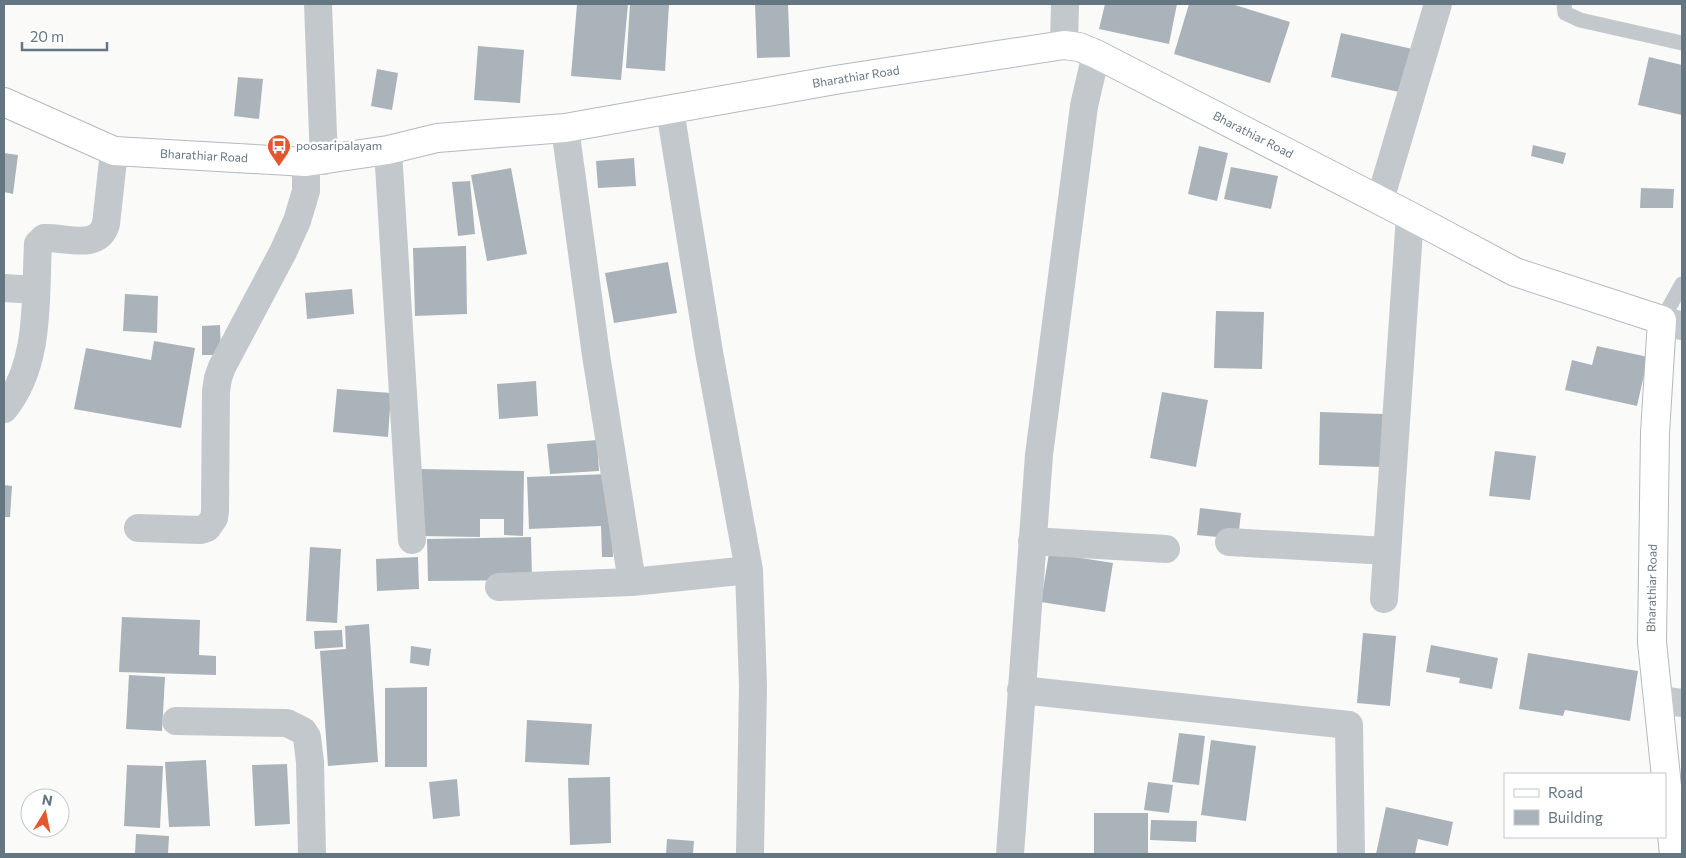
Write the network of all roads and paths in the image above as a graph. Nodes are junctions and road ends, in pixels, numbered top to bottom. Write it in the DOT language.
graph roads {
  1 [pos="318,4"];
  2 [pos="1065,4"];
  3 [pos="1438,4"];
  4 [pos="1564,4"];
  5 [pos="1682,44"];
  6 [pos="1064,45"];
  7 [pos="1096,54"];
  8 [pos="4,102"];
  9 [pos="670,110"];
  10 [pos="565,128"];
  11 [pos="388,150"];
  12 [pos="114,151"];
  13 [pos="315,161"];
  14 [pos="1380,200"];
  15 [pos="1410,216"];
  16 [pos="1682,284"];
  17 [pos="4,288"];
  18 [pos="35,290"];
  19 [pos="1672,323"];
  20 [pos="4,409"];
  21 [pos="138,528"];
  22 [pos="412,540"];
  23 [pos="1032,541"];
  24 [pos="1229,542"];
  25 [pos="1166,549"];
  26 [pos="1387,551"];
  27 [pos="749,570"];
  28 [pos="632,582"];
  29 [pos="498,587"];
  30 [pos="1384,599"];
  31 [pos="1021,690"];
  32 [pos="1670,702"];
  33 [pos="176,721"];
  34 [pos="312,854"];
  35 [pos="750,854"];
  36 [pos="1010,854"];
  37 [pos="1351,854"];
  38 [pos="1674,854"];
  1 -- 13 [label="street"];
  2 -- 6 [label="street"];
  3 -- 14 [label="street"];
  4 -- 5 [label="lane"];
  6 -- 7 [label="main road, Bharathiar Road"];
  6 -- 9 [label="main road, Bharathiar Road"];
  7 -- 14 [label="main road, Bharathiar Road"];
  7 -- 23 [label="street"];
  8 -- 12 [label="main road, Bharathiar Road"];
  9 -- 10 [label="main road, Bharathiar Road"];
  9 -- 27 [label="street"];
  10 -- 11 [label="main road, Bharathiar Road"];
  10 -- 28 [label="street"];
  11 -- 13 [label="main road, Bharathiar Road"];
  11 -- 22 [label="street"];
  12 -- 13 [label="main road, Bharathiar Road"];
  12 -- 18 [label="street"];
  13 -- 21 [label="street"];
  14 -- 15 [label="main road, Bharathiar Road"];
  15 -- 19 [label="main road, Bharathiar Road"];
  15 -- 26 [label="street"];
  16 -- 19 [label="lane"];
  17 -- 18 [label="street"];
  18 -- 20 [label="street"];
  19 -- 32 [label="main road, Bharathiar Road"];
  23 -- 25 [label="street"];
  23 -- 31 [label="street"];
  24 -- 26 [label="street"];
  26 -- 30 [label="street"];
  27 -- 28 [label="street"];
  27 -- 35 [label="street"];
  28 -- 29 [label="street"];
  31 -- 36 [label="street"];
  31 -- 37 [label="street"];
  32 -- 38 [label="main road, Bharathiar Road"];
  33 -- 34 [label="street"];
}
